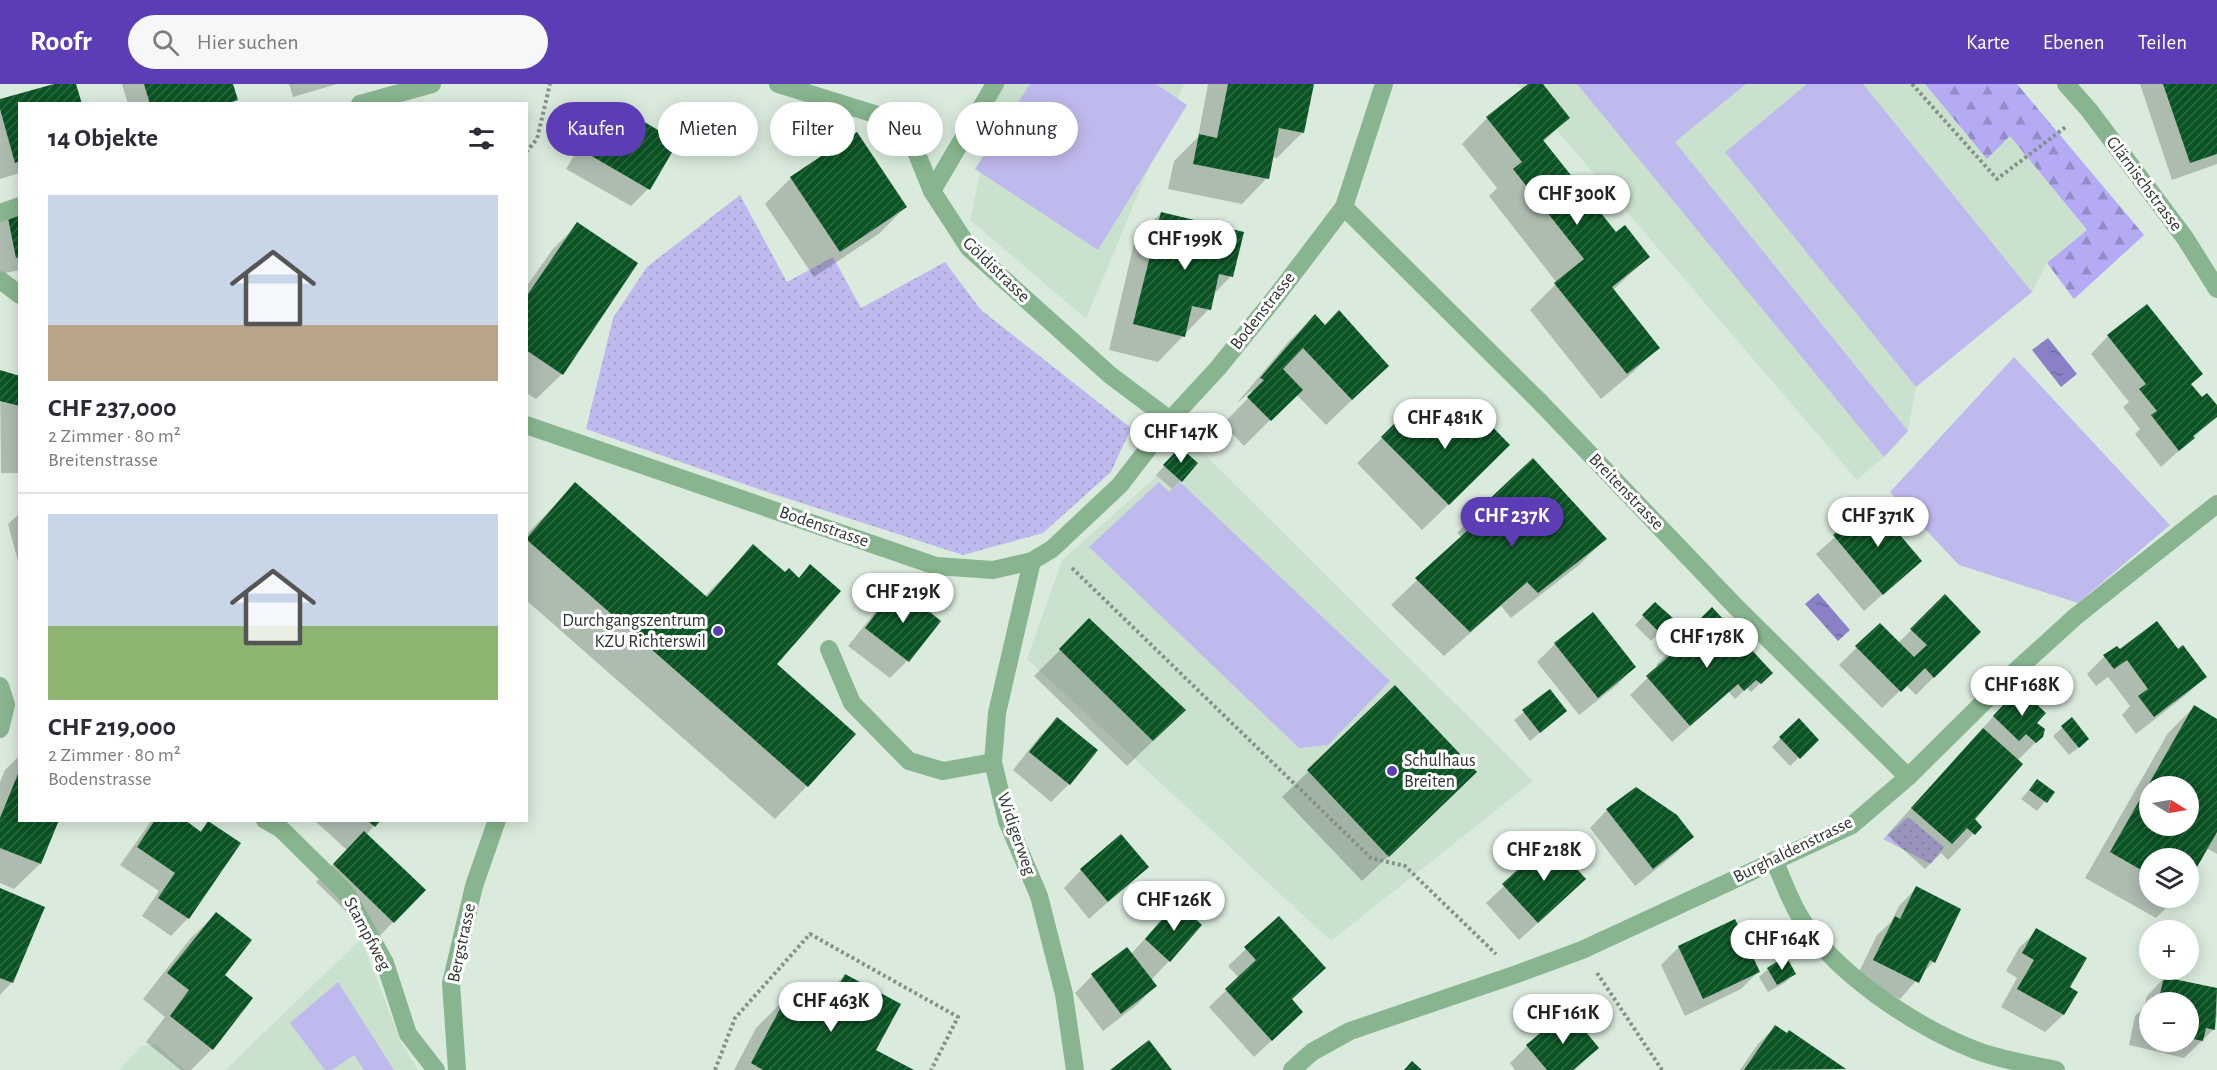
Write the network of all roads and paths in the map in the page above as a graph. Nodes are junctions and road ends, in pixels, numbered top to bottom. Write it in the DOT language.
graph roads {
  1 [pos="432,84"];
  2 [pos="550,84"];
  3 [pos="778,84"];
  4 [pos="995,84"];
  5 [pos="1384,84"];
  6 [pos="1912,84"];
  7 [pos="2066,84"];
  8 [pos="367,102"];
  9 [pos="2089,110"];
  10 [pos="528,150"];
  11 [pos="932,191"];
  12 [pos="1344,207"];
  13 [pos="18,208"];
  14 [pos="0,213"];
  15 [pos="0,280"];
  16 [pos="2217,289"];
  17 [pos="12,296"];
  18 [pos="1170,420"];
  19 [pos="528,426"];
  20 [pos="2217,504"];
  21 [pos="1052,549"];
  22 [pos="1032,561"];
  23 [pos="829,649"];
  24 [pos="0,686"];
  25 [pos="9,703"];
  26 [pos="0,729"];
  27 [pos="993,762"];
  28 [pos="1908,777"];
  29 [pos="269,822"];
  30 [pos="496,822"];
  31 [pos="1774,860"];
  32 [pos="1582,950"];
  33 [pos="1518,974"];
  34 [pos="436,1070"];
  35 [pos="456,1070"];
  36 [pos="715,1070"];
  37 [pos="931,1070"];
  38 [pos="1075,1070"];
  39 [pos="1292,1070"];
  40 [pos="1662,1070"];
  41 [pos="2056,1070"];
  1 -- 8 [label="street"];
  2 -- 10 [label="path"];
  3 -- 11 [label="street, Göldistrasse"];
  4 -- 11 [label="street"];
  5 -- 12 [label="street, Bodenstrasse"];
  6 -- 9 [label="path"];
  7 -- 9 [label="street, Glärnischstrasse"];
  9 -- 16 [label="street, Glärnischstrasse"];
  11 -- 18 [label="street, Göldistrasse"];
  12 -- 18 [label="street, Bodenstrasse"];
  12 -- 28 [label="street, Breitenstrasse"];
  13 -- 14 [label="street"];
  15 -- 17 [label="street"];
  18 -- 21 [label="street, Bodenstrasse"];
  19 -- 22 [label="street, Bodenstrasse"];
  20 -- 28 [label="street, Burghaldenstrasse"];
  21 -- 22 [label="street, Bodenstrasse"];
  21 -- 33 [label="path"];
  22 -- 27 [label="street, Widigerweg"];
  23 -- 27 [label="street"];
  24 -- 25 [label="street"];
  25 -- 26 [label="street"];
  27 -- 38 [label="street, Widigerweg"];
  28 -- 31 [label="street, Burghaldenstrasse"];
  29 -- 34 [label="street, Stampfweg"];
  30 -- 35 [label="street, Bergstrasse"];
  31 -- 32 [label="street, Burghaldenstrasse"];
  31 -- 41 [label="street"];
  32 -- 33 [label="street, Burghaldenstrasse"];
  32 -- 40 [label="path"];
  33 -- 39 [label="street, Burghaldenstrasse"];
  36 -- 37 [label="path"];
}
